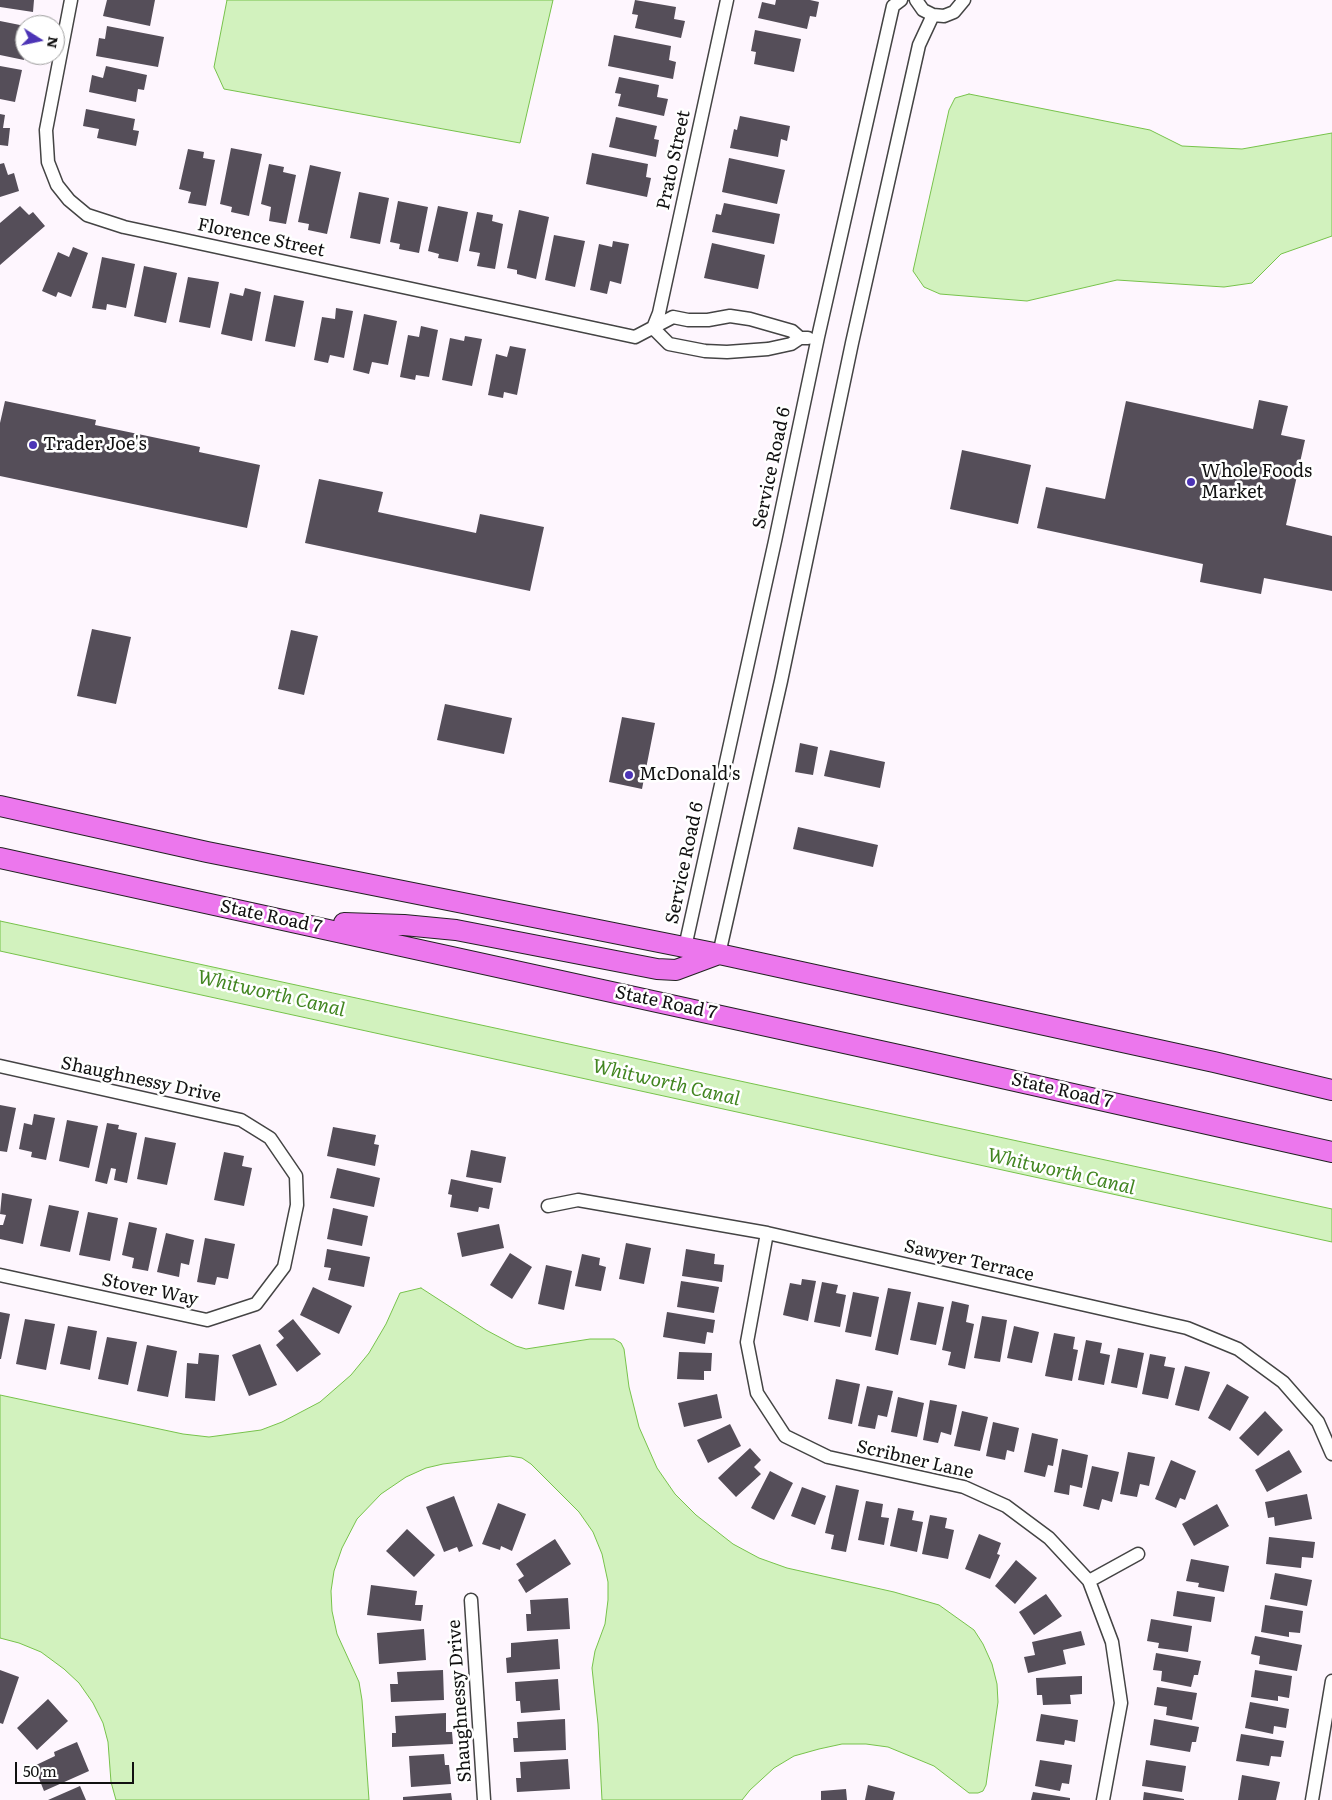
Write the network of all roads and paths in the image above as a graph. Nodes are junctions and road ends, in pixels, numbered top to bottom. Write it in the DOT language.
graph roads {
  1 [pos="71,0"];
  2 [pos="726,0"];
  3 [pos="901,0"];
  4 [pos="916,0"];
  5 [pos="964,0"];
  6 [pos="933,15"];
  7 [pos="653,328"];
  8 [pos="818,337"];
  9 [pos="800,338"];
  10 [pos="0,806"];
  11 [pos="0,858"];
  12 [pos="297,922"];
  13 [pos="684,947"];
  14 [pos="719,954"];
  15 [pos="0,1066"];
  16 [pos="1332,1090"];
  17 [pos="270,1138"];
  18 [pos="1332,1152"];
  19 [pos="548,1206"];
  20 [pos="767,1233"];
  21 [pos="0,1275"];
  22 [pos="1332,1454"];
  23 [pos="1138,1554"];
  24 [pos="1089,1581"];
  25 [pos="471,1600"];
  26 [pos="1332,1681"];
  27 [pos="484,1800"];
  28 [pos="1103,1800"];
  29 [pos="1312,1800"];
  1 -- 7 [label="street, Florence Street"];
  2 -- 7 [label="street, Prato Street"];
  3 -- 8 [label="street, Service Road 6"];
  4 -- 6 [label="street"];
  5 -- 6 [label="street"];
  6 -- 14 [label="street"];
  7 -- 9 [label="street, Florence Street"];
  7 -- 9 [label="street, Florence Street"];
  8 -- 9 [label="street, Florence Street"];
  8 -- 13 [label="street, Service Road 6"];
  10 -- 13 [label="main road"];
  11 -- 12 [label="main road, State Road 7"];
  12 -- 14 [label="main road"];
  12 -- 18 [label="main road, State Road 7"];
  13 -- 14 [label="main road"];
  14 -- 16 [label="main road"];
  15 -- 17 [label="street, Shaughnessy Drive"];
  17 -- 21 [label="street, Stover Way"];
  19 -- 20 [label="street, Sawyer Terrace"];
  20 -- 22 [label="street, Sawyer Terrace"];
  20 -- 24 [label="street, Scribner Lane"];
  23 -- 24 [label="street"];
  24 -- 28 [label="street, Scribner Lane"];
  25 -- 27 [label="street, Shaughnessy Drive"];
  26 -- 29 [label="street"];
}
